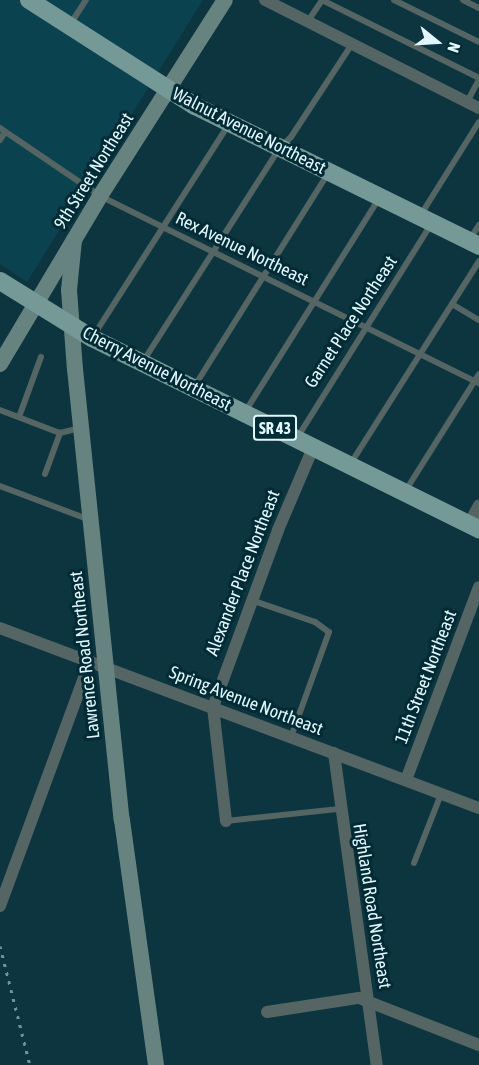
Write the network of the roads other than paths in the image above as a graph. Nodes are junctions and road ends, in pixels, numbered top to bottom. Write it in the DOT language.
graph roads {
  1 [pos="29,0"];
  2 [pos="86,0"];
  3 [pos="225,0"];
  4 [pos="265,0"];
  5 [pos="322,0"];
  6 [pos="394,0"];
  7 [pos="464,0"];
  8 [pos="479,8"];
  9 [pos="307,21"];
  10 [pos="69,26"];
  11 [pos="479,42"];
  12 [pos="352,44"];
  13 [pos="479,79"];
  14 [pos="168,91"];
  15 [pos="473,105"];
  16 [pos="479,122"];
  17 [pos="230,123"];
  18 [pos="3,130"];
  19 [pos="0,140"];
  20 [pos="280,147"];
  21 [pos="329,172"];
  22 [pos="100,196"];
  23 [pos="380,197"];
  24 [pos="426,220"];
  25 [pos="479,225"];
  26 [pos="164,227"];
  27 [pos="74,240"];
  28 [pos="474,243"];
  29 [pos="214,252"];
  30 [pos="479,261"];
  31 [pos="264,276"];
  32 [pos="0,281"];
  33 [pos="314,301"];
  34 [pos="37,304"];
  35 [pos="452,304"];
  36 [pos="479,320"];
  37 [pos="72,326"];
  38 [pos="365,326"];
  39 [pos="92,338"];
  40 [pos="420,353"];
  41 [pos="41,357"];
  42 [pos="142,363"];
  43 [pos="0,364"];
  44 [pos="479,374"];
  45 [pos="477,382"];
  46 [pos="193,388"];
  47 [pos="0,410"];
  48 [pos="244,413"];
  49 [pos="19,417"];
  50 [pos="81,427"];
  51 [pos="60,433"];
  52 [pos="296,439"];
  53 [pos="313,448"];
  54 [pos="350,465"];
  55 [pos="45,474"];
  56 [pos="0,486"];
  57 [pos="405,493"];
  58 [pos="479,505"];
  59 [pos="90,520"];
  60 [pos="474,527"];
  61 [pos="479,587"];
  62 [pos="251,600"];
  63 [pos="0,628"];
  64 [pos="97,664"];
  65 [pos="213,707"];
  66 [pos="291,737"];
  67 [pos="333,753"];
  68 [pos="406,780"];
  69 [pos="441,794"];
  70 [pos="479,808"];
  71 [pos="339,809"];
  72 [pos="226,821"];
  73 [pos="414,863"];
  74 [pos="0,906"];
  75 [pos="368,1002"];
  76 [pos="267,1012"];
  77 [pos="479,1045"];
  78 [pos="156,1065"];
  79 [pos="377,1065"];
  1 -- 10 [label="main road, Walnut Avenue Northeast"];
  2 -- 10 [label="lane"];
  3 -- 14 [label="street, 9th Street Northeast"];
  4 -- 9 [label="street"];
  5 -- 9 [label="lane"];
  5 -- 13 [label="lane"];
  6 -- 11 [label="lane"];
  7 -- 8 [label="lane"];
  9 -- 12 [label="street"];
  10 -- 14 [label="main road, Walnut Avenue Northeast"];
  12 -- 15 [label="street"];
  12 -- 20 [label="lane"];
  13 -- 15 [label="lane"];
  14 -- 17 [label="main road, Walnut Avenue Northeast"];
  14 -- 22 [label="street, 9th Street Northeast"];
  16 -- 24 [label="lane, Garnet Place Northeast"];
  17 -- 20 [label="main road, Walnut Avenue Northeast"];
  17 -- 26 [label="lane"];
  18 -- 19 [label="lane"];
  18 -- 22 [label="lane, Rex Avenue Northeast"];
  20 -- 21 [label="main road, Walnut Avenue Northeast"];
  20 -- 29 [label="lane"];
  21 -- 23 [label="main road, Walnut Avenue Northeast"];
  21 -- 31 [label="lane"];
  22 -- 26 [label="lane, Rex Avenue Northeast"];
  22 -- 27 [label="street, 9th Street Northeast"];
  23 -- 24 [label="main road, Walnut Avenue Northeast"];
  23 -- 33 [label="lane"];
  24 -- 28 [label="main road, Walnut Avenue Northeast"];
  24 -- 38 [label="lane, Garnet Place Northeast"];
  25 -- 28 [label="lane"];
  26 -- 29 [label="lane, Rex Avenue Northeast"];
  26 -- 39 [label="lane"];
  27 -- 34 [label="street, 9th Street Northeast"];
  27 -- 37 [label="street, Lawrence Road Northeast"];
  29 -- 31 [label="lane, Rex Avenue Northeast"];
  29 -- 42 [label="lane"];
  30 -- 35 [label="lane"];
  31 -- 33 [label="lane, Rex Avenue Northeast"];
  31 -- 46 [label="lane"];
  32 -- 34 [label="main road, Cherry Avenue Northeast / SR 43"];
  33 -- 38 [label="lane, Rex Avenue Northeast"];
  33 -- 48 [label="lane"];
  34 -- 37 [label="main road, Cherry Avenue Northeast / SR 43"];
  34 -- 43 [label="street, 9th Street Northeast"];
  35 -- 36 [label="lane"];
  35 -- 40 [label="lane"];
  37 -- 39 [label="main road, Cherry Avenue Northeast / SR 43"];
  37 -- 50 [label="street, Lawrence Road Northeast"];
  38 -- 40 [label="lane, Rex Avenue Northeast"];
  38 -- 52 [label="lane, Garnet Place Northeast"];
  39 -- 42 [label="main road, Cherry Avenue Northeast / SR 43"];
  40 -- 45 [label="lane, Rex Avenue Northeast"];
  40 -- 54 [label="lane"];
  41 -- 49 [label="lane"];
  42 -- 46 [label="main road, Cherry Avenue Northeast / SR 43"];
  44 -- 45 [label="lane"];
  45 -- 57 [label="lane"];
  46 -- 48 [label="main road, Cherry Avenue Northeast / SR 43"];
  47 -- 49 [label="lane"];
  48 -- 52 [label="main road, Cherry Avenue Northeast / SR 43"];
  49 -- 51 [label="lane"];
  50 -- 51 [label="lane"];
  50 -- 59 [label="street, Lawrence Road Northeast"];
  51 -- 55 [label="lane"];
  52 -- 53 [label="main road, Cherry Avenue Northeast / SR 43"];
  53 -- 54 [label="main road, Cherry Avenue Northeast / SR 43"];
  53 -- 62 [label="street, Alexander Place Northeast"];
  54 -- 57 [label="main road, Cherry Avenue Northeast / SR 43"];
  56 -- 59 [label="lane"];
  57 -- 60 [label="main road, Cherry Avenue Northeast / SR 43"];
  58 -- 60 [label="street"];
  59 -- 64 [label="street, Lawrence Road Northeast"];
  61 -- 68 [label="street, 11th Street Northeast"];
  62 -- 65 [label="street, Alexander Place Northeast"];
  62 -- 66 [label="lane"];
  63 -- 64 [label="street, Spring Avenue Northeast"];
  64 -- 65 [label="street, Spring Avenue Northeast"];
  64 -- 74 [label="street"];
  64 -- 78 [label="street, Lawrence Road Northeast"];
  65 -- 66 [label="street, Spring Avenue Northeast"];
  65 -- 72 [label="street, Alexander Place Northeast"];
  66 -- 67 [label="street, Spring Avenue Northeast"];
  67 -- 68 [label="street, Spring Avenue Northeast"];
  67 -- 71 [label="street, Highland Road Northeast"];
  68 -- 69 [label="street, Spring Avenue Northeast"];
  69 -- 70 [label="street, Spring Avenue Northeast"];
  69 -- 73 [label="lane"];
  71 -- 72 [label="lane"];
  71 -- 75 [label="street, Highland Road Northeast"];
  75 -- 76 [label="street"];
  75 -- 77 [label="street"];
  75 -- 79 [label="street, Highland Road Northeast"];
}
